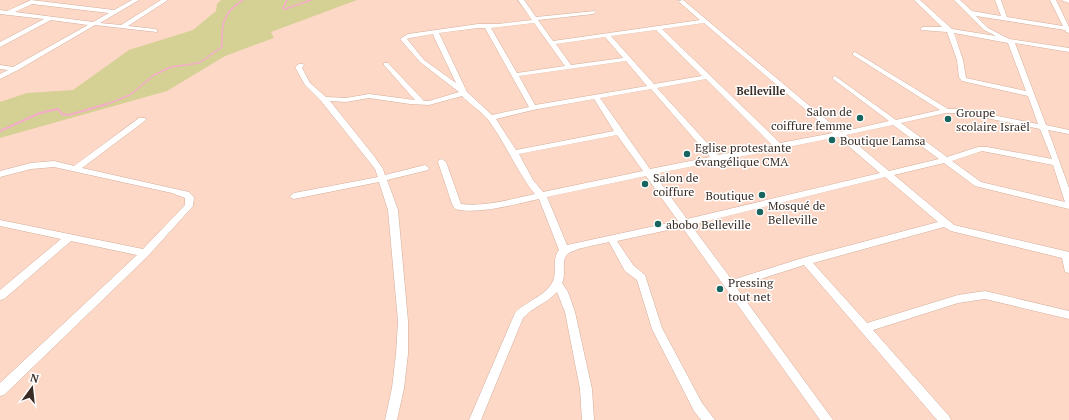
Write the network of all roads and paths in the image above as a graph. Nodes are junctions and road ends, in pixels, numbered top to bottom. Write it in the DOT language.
graph roads {
  1 [pos="136,0"];
  2 [pos="165,0"];
  3 [pos="521,0"];
  4 [pos="917,0"];
  5 [pos="957,0"];
  6 [pos="998,0"];
  7 [pos="1053,0"];
  8 [pos="1065,0"];
  9 [pos="34,1"];
  10 [pos="681,1"];
  11 [pos="1069,1"];
  12 [pos="0,12"];
  13 [pos="116,12"];
  14 [pos="593,12"];
  15 [pos="8,13"];
  16 [pos="971,13"];
  17 [pos="0,17"];
  18 [pos="50,18"];
  19 [pos="1005,19"];
  20 [pos="535,20"];
  21 [pos="706,21"];
  22 [pos="95,24"];
  23 [pos="122,27"];
  24 [pos="488,27"];
  25 [pos="657,28"];
  26 [pos="923,29"];
  27 [pos="950,30"];
  28 [pos="1068,30"];
  29 [pos="155,31"];
  30 [pos="436,32"];
  31 [pos="606,35"];
  32 [pos="1005,38"];
  33 [pos="551,43"];
  34 [pos="0,45"];
  35 [pos="1069,50"];
  36 [pos="855,54"];
  37 [pos="627,59"];
  38 [pos="386,64"];
  39 [pos="301,65"];
  40 [pos="441,65"];
  41 [pos="0,67"];
  42 [pos="569,67"];
  43 [pos="16,68"];
  44 [pos="514,75"];
  45 [pos="707,77"];
  46 [pos="0,78"];
  47 [pos="835,78"];
  48 [pos="652,87"];
  49 [pos="464,93"];
  50 [pos="1030,94"];
  51 [pos="596,97"];
  52 [pos="324,99"];
  53 [pos="340,100"];
  54 [pos="422,104"];
  55 [pos="332,108"];
  56 [pos="533,108"];
  57 [pos="946,112"];
  58 [pos="490,118"];
  59 [pos="142,120"];
  60 [pos="894,123"];
  61 [pos="1044,127"];
  62 [pos="618,132"];
  63 [pos="1069,132"];
  64 [pos="841,134"];
  65 [pos="777,145"];
  66 [pos="514,153"];
  67 [pos="716,158"];
  68 [pos="945,160"];
  69 [pos="442,162"];
  70 [pos="1057,163"];
  71 [pos="425,168"];
  72 [pos="75,169"];
  73 [pos="648,173"];
  74 [pos="0,174"];
  75 [pos="886,174"];
  76 [pos="382,179"];
  77 [pos="294,196"];
  78 [pos="542,196"];
  79 [pos="1069,202"];
  80 [pos="1069,206"];
  81 [pos="0,223"];
  82 [pos="685,223"];
  83 [pos="945,224"];
  84 [pos="70,237"];
  85 [pos="611,238"];
  86 [pos="564,250"];
  87 [pos="145,253"];
  88 [pos="1067,256"];
  89 [pos="806,261"];
  90 [pos="1069,269"];
  91 [pos="557,284"];
  92 [pos="729,285"];
  93 [pos="0,296"];
  94 [pos="1069,315"];
  95 [pos="864,328"];
  96 [pos="0,391"];
  97 [pos="823,418"];
  98 [pos="391,420"];
  99 [pos="475,420"];
  100 [pos="588,420"];
  101 [pos="709,420"];
  102 [pos="945,420"];
  1 -- 13 [label="street"];
  2 -- 23 [label="street"];
  3 -- 20 [label="street"];
  4 -- 27 [label="street"];
  5 -- 16 [label="street"];
  6 -- 19 [label="street"];
  7 -- 28 [label="street"];
  8 -- 11 [label="street"];
  9 -- 13 [label="street"];
  9 -- 15 [label="street"];
  10 -- 21 [label="street"];
  12 -- 15 [label="street"];
  13 -- 22 [label="street"];
  14 -- 20 [label="street"];
  15 -- 17 [label="street"];
  15 -- 18 [label="street"];
  16 -- 19 [label="street"];
  16 -- 32 [label="street"];
  18 -- 22 [label="street"];
  18 -- 34 [label="street"];
  19 -- 28 [label="street"];
  20 -- 24 [label="street"];
  20 -- 33 [label="street"];
  21 -- 25 [label="street"];
  21 -- 64 [label="street"];
  22 -- 23 [label="street"];
  22 -- 43 [label="street"];
  23 -- 29 [label="street"];
  24 -- 30 [label="street"];
  24 -- 44 [label="street"];
  25 -- 31 [label="street"];
  25 -- 45 [label="street"];
  26 -- 27 [label="street"];
  27 -- 32 [label="street"];
  27 -- 50 [label="street"];
  30 -- 40 [label="street"];
  30 -- 40 [label="street"];
  31 -- 33 [label="street"];
  31 -- 37 [label="street"];
  32 -- 35 [label="street"];
  32 -- 50 [label="street"];
  33 -- 42 [label="street"];
  36 -- 57 [label="street"];
  37 -- 42 [label="street"];
  37 -- 48 [label="street"];
  38 -- 54 [label="street"];
  39 -- 52 [label="street"];
  40 -- 49 [label="street"];
  40 -- 49 [label="street"];
  41 -- 43 [label="street"];
  42 -- 44 [label="street"];
  43 -- 46 [label="street"];
  44 -- 56 [label="street"];
  45 -- 48 [label="street"];
  45 -- 65 [label="street"];
  47 -- 60 [label="street"];
  48 -- 51 [label="street"];
  48 -- 67 [label="street"];
  49 -- 54 [label="street"];
  49 -- 58 [label="street"];
  50 -- 61 [label="street"];
  51 -- 56 [label="street"];
  51 -- 62 [label="street"];
  52 -- 53 [label="street"];
  52 -- 55 [label="street"];
  53 -- 54 [label="street"];
  53 -- 55 [label="street"];
  55 -- 76 [label="street"];
  56 -- 58 [label="street"];
  57 -- 60 [label="street"];
  57 -- 61 [label="street"];
  58 -- 66 [label="street"];
  59 -- 72 [label="street"];
  60 -- 64 [label="street"];
  60 -- 68 [label="street"];
  61 -- 63 [label="street"];
  61 -- 70 [label="street"];
  62 -- 66 [label="street"];
  62 -- 73 [label="street"];
  64 -- 65 [label="street"];
  64 -- 75 [label="street"];
  65 -- 67 [label="street"];
  66 -- 78 [label="street"];
  67 -- 73 [label="street"];
  68 -- 70 [label="street"];
  68 -- 75 [label="street"];
  68 -- 80 [label="street"];
  69 -- 78 [label="street"];
  70 -- 79 [label="street"];
  71 -- 76 [label="street"];
  72 -- 74 [label="street"];
  72 -- 87 [label="street"];
  73 -- 78 [label="street"];
  73 -- 82 [label="street"];
  75 -- 82 [label="street"];
  75 -- 83 [label="street"];
  76 -- 77 [label="street"];
  76 -- 98 [label="street"];
  78 -- 86 [label="street"];
  81 -- 84 [label="street"];
  82 -- 85 [label="street"];
  82 -- 92 [label="street"];
  83 -- 88 [label="street"];
  83 -- 89 [label="street"];
  84 -- 87 [label="street"];
  84 -- 93 [label="street"];
  85 -- 86 [label="street"];
  85 -- 101 [label="street"];
  86 -- 91 [label="street"];
  87 -- 96 [label="street"];
  88 -- 90 [label="street"];
  89 -- 92 [label="street"];
  89 -- 95 [label="street"];
  91 -- 99 [label="street"];
  91 -- 100 [label="street"];
  92 -- 97 [label="street"];
  94 -- 95 [label="street"];
  95 -- 102 [label="street"];
}
